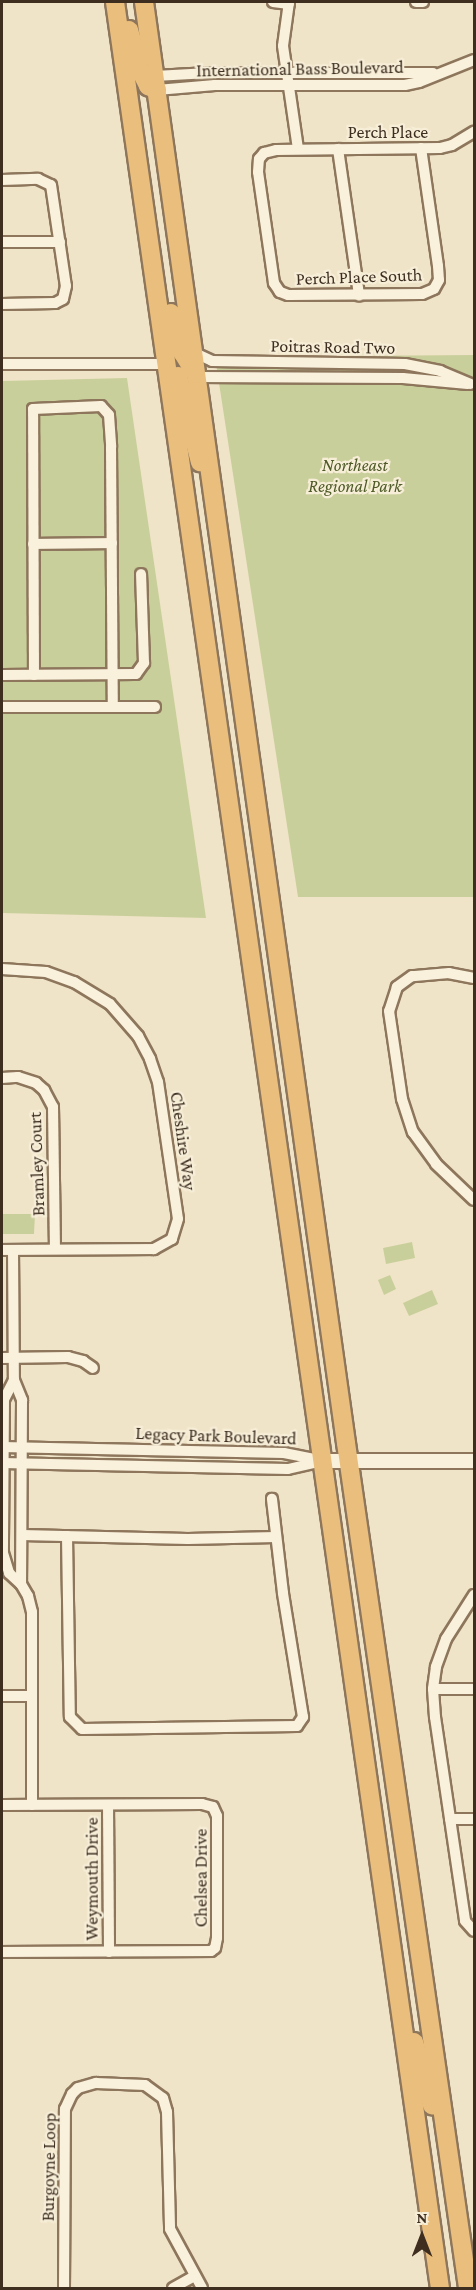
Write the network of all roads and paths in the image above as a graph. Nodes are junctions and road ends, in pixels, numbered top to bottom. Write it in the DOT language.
graph roads {
  1 [pos="116,2"];
  2 [pos="123,2"];
  3 [pos="144,2"];
  4 [pos="273,2"];
  5 [pos="416,2"];
  6 [pos="423,2"];
  7 [pos="289,3"];
  8 [pos="474,60"];
  9 [pos="286,72"];
  10 [pos="437,73"];
  11 [pos="156,83"];
  12 [pos="290,85"];
  13 [pos="474,132"];
  14 [pos="422,148"];
  15 [pos="298,149"];
  16 [pos="338,149"];
  17 [pos="139,166"];
  18 [pos="2,180"];
  19 [pos="2,242"];
  20 [pos="60,242"];
  21 [pos="280,292"];
  22 [pos="359,295"];
  23 [pos="2,304"];
  24 [pos="195,353"];
  25 [pos="2,364"];
  26 [pos="167,364"];
  27 [pos="199,377"];
  28 [pos="472,384"];
  29 [pos="112,543"];
  30 [pos="33,544"];
  31 [pos="141,574"];
  32 [pos="225,574"];
  33 [pos="112,674"];
  34 [pos="2,675"];
  35 [pos="34,675"];
  36 [pos="155,706"];
  37 [pos="2,707"];
  38 [pos="113,707"];
  39 [pos="224,763"];
  40 [pos="274,933"];
  41 [pos="2,969"];
  42 [pos="474,978"];
  43 [pos="2,1078"];
  44 [pos="474,1200"];
  45 [pos="55,1249"];
  46 [pos="7,1250"];
  47 [pos="2,1358"];
  48 [pos="14,1358"];
  49 [pos="93,1368"];
  50 [pos="14,1380"];
  51 [pos="3,1447"];
  52 [pos="23,1448"];
  53 [pos="323,1461"];
  54 [pos="349,1461"];
  55 [pos="474,1461"];
  56 [pos="3,1463"];
  57 [pos="23,1464"];
  58 [pos="272,1499"];
  59 [pos="22,1534"];
  60 [pos="67,1536"];
  61 [pos="276,1537"];
  62 [pos="21,1584"];
  63 [pos="474,1595"];
  64 [pos="434,1689"];
  65 [pos="474,1689"];
  66 [pos="2,1696"];
  67 [pos="32,1696"];
  68 [pos="2,1805"];
  69 [pos="32,1805"];
  70 [pos="108,1805"];
  71 [pos="450,1819"];
  72 [pos="474,1819"];
  73 [pos="474,1931"];
  74 [pos="2,1952"];
  75 [pos="109,1952"];
  76 [pos="404,2032"];
  77 [pos="195,2276"];
  78 [pos="468,2282"];
  79 [pos="64,2289"];
  80 [pos="173,2289"];
  81 [pos="202,2289"];
  82 [pos="440,2289"];
  1 -- 17 [label="highway"];
  2 -- 11 [label="highway"];
  3 -- 11 [label="highway"];
  4 -- 7 [label="street"];
  5 -- 6 [label="street"];
  7 -- 9 [label="street"];
  8 -- 10 [label="street, International Bass Boulevard"];
  9 -- 10 [label="street"];
  9 -- 11 [label="street"];
  9 -- 12 [label="street"];
  10 -- 12 [label="street, International Bass Boulevard"];
  11 -- 12 [label="street, International Bass Boulevard"];
  11 -- 24 [label="highway"];
  12 -- 15 [label="street"];
  13 -- 14 [label="street, Perch Place"];
  14 -- 16 [label="street, Perch Place"];
  14 -- 22 [label="street, Perch Place South"];
  15 -- 16 [label="street, Perch Place"];
  15 -- 21 [label="street, Perch Place"];
  16 -- 22 [label="street"];
  17 -- 26 [label="highway"];
  17 -- 27 [label="highway"];
  18 -- 20 [label="street"];
  19 -- 20 [label="street"];
  20 -- 23 [label="street"];
  21 -- 22 [label="street, Perch Place South"];
  24 -- 27 [label="highway"];
  24 -- 28 [label="street, Poitras Road Two"];
  25 -- 26 [label="street"];
  26 -- 32 [label="highway"];
  26 -- 39 [label="highway"];
  27 -- 28 [label="street, Poitras Road Two"];
  27 -- 32 [label="highway"];
  29 -- 30 [label="street"];
  29 -- 30 [label="street"];
  29 -- 33 [label="street"];
  30 -- 35 [label="street"];
  31 -- 33 [label="street"];
  32 -- 40 [label="highway"];
  33 -- 35 [label="street"];
  33 -- 38 [label="street"];
  34 -- 35 [label="street"];
  36 -- 38 [label="street"];
  37 -- 38 [label="street"];
  39 -- 40 [label="highway"];
  39 -- 53 [label="highway"];
  40 -- 54 [label="highway"];
  41 -- 45 [label="street, Cheshire Way"];
  42 -- 44 [label="street"];
  43 -- 45 [label="street, Bramley Court"];
  45 -- 46 [label="street, Cheshire Way"];
  46 -- 48 [label="street"];
  47 -- 48 [label="street"];
  48 -- 49 [label="street"];
  48 -- 50 [label="street"];
  50 -- 51 [label="street"];
  50 -- 52 [label="street"];
  51 -- 52 [label="street, Legacy Park Boulevard"];
  51 -- 56 [label="street"];
  52 -- 53 [label="street, Legacy Park Boulevard"];
  52 -- 57 [label="street"];
  53 -- 54 [label="street"];
  53 -- 57 [label="street, Legacy Park Boulevard"];
  53 -- 76 [label="highway"];
  54 -- 55 [label="street"];
  54 -- 78 [label="highway"];
  56 -- 57 [label="street, Legacy Park Boulevard"];
  56 -- 62 [label="street"];
  57 -- 59 [label="street"];
  58 -- 61 [label="street"];
  59 -- 60 [label="street"];
  59 -- 62 [label="street"];
  60 -- 61 [label="street"];
  60 -- 61 [label="street"];
  62 -- 67 [label="street"];
  63 -- 64 [label="street"];
  64 -- 65 [label="street"];
  64 -- 71 [label="street"];
  66 -- 67 [label="street"];
  67 -- 69 [label="street"];
  68 -- 69 [label="street, Chelsea Drive"];
  69 -- 70 [label="street, Chelsea Drive"];
  70 -- 75 [label="street, Weymouth Drive"];
  70 -- 75 [label="street, Chelsea Drive"];
  71 -- 72 [label="street"];
  71 -- 73 [label="street"];
  74 -- 75 [label="street, Chelsea Drive"];
  76 -- 78 [label="highway"];
  76 -- 82 [label="highway"];
  77 -- 79 [label="street, Burgoyne Loop"];
  77 -- 80 [label="street"];
  77 -- 81 [label="street, Burgoyne Loop"];
}
